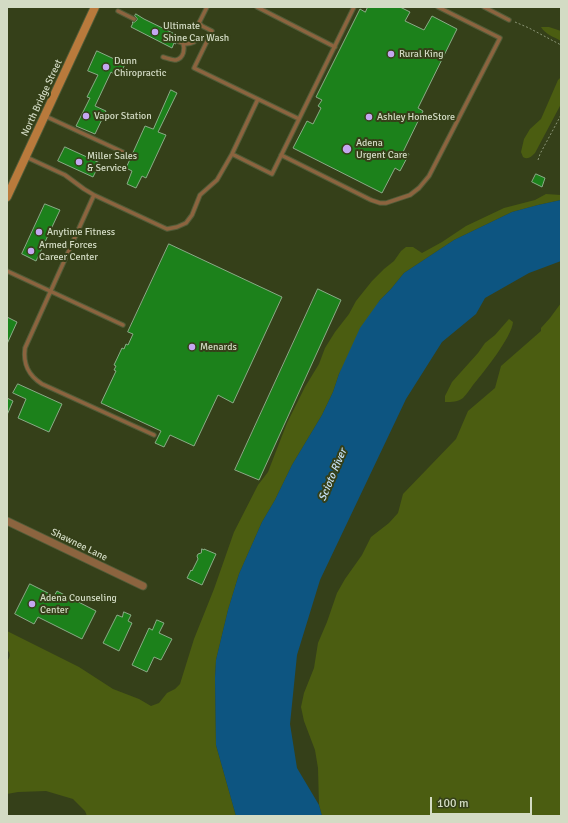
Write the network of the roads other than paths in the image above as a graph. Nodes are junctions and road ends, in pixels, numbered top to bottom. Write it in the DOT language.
graph roads {
  1 [pos="95,7"];
  2 [pos="207,7"];
  3 [pos="256,7"];
  4 [pos="354,7"];
  5 [pos="438,7"];
  6 [pos="484,7"];
  7 [pos="118,11"];
  8 [pos="134,19"];
  9 [pos="509,20"];
  10 [pos="178,41"];
  11 [pos="194,42"];
  12 [pos="183,43"];
  13 [pos="335,47"];
  14 [pos="163,57"];
  15 [pos="258,99"];
  16 [pos="45,116"];
  17 [pos="299,119"];
  18 [pos="125,153"];
  19 [pos="232,154"];
  20 [pos="281,155"];
  21 [pos="26,157"];
  22 [pos="94,195"];
  23 [pos="7,197"];
  24 [pos="7,271"];
  25 [pos="50,291"];
  26 [pos="123,325"];
  27 [pos="154,435"];
  28 [pos="7,521"];
  29 [pos="143,586"];
  1 -- 16 [label="main road, North Bridge Street"];
  2 -- 15 [label="lane"];
  3 -- 13 [label="lane"];
  4 -- 13 [label="lane"];
  5 -- 20 [label="lane"];
  6 -- 9 [label="lane"];
  7 -- 8 [label="lane"];
  10 -- 12 [label="lane"];
  11 -- 12 [label="lane"];
  12 -- 14 [label="lane"];
  13 -- 17 [label="lane"];
  15 -- 17 [label="lane"];
  15 -- 19 [label="lane"];
  16 -- 18 [label="lane"];
  16 -- 21 [label="main road, North Bridge Street"];
  17 -- 20 [label="lane"];
  19 -- 20 [label="lane"];
  19 -- 22 [label="lane"];
  21 -- 22 [label="lane"];
  21 -- 23 [label="main road, North Bridge Street"];
  22 -- 25 [label="lane"];
  24 -- 25 [label="lane"];
  25 -- 26 [label="lane"];
  25 -- 27 [label="lane"];
  28 -- 29 [label="street, Shawnee Lane"];
}
